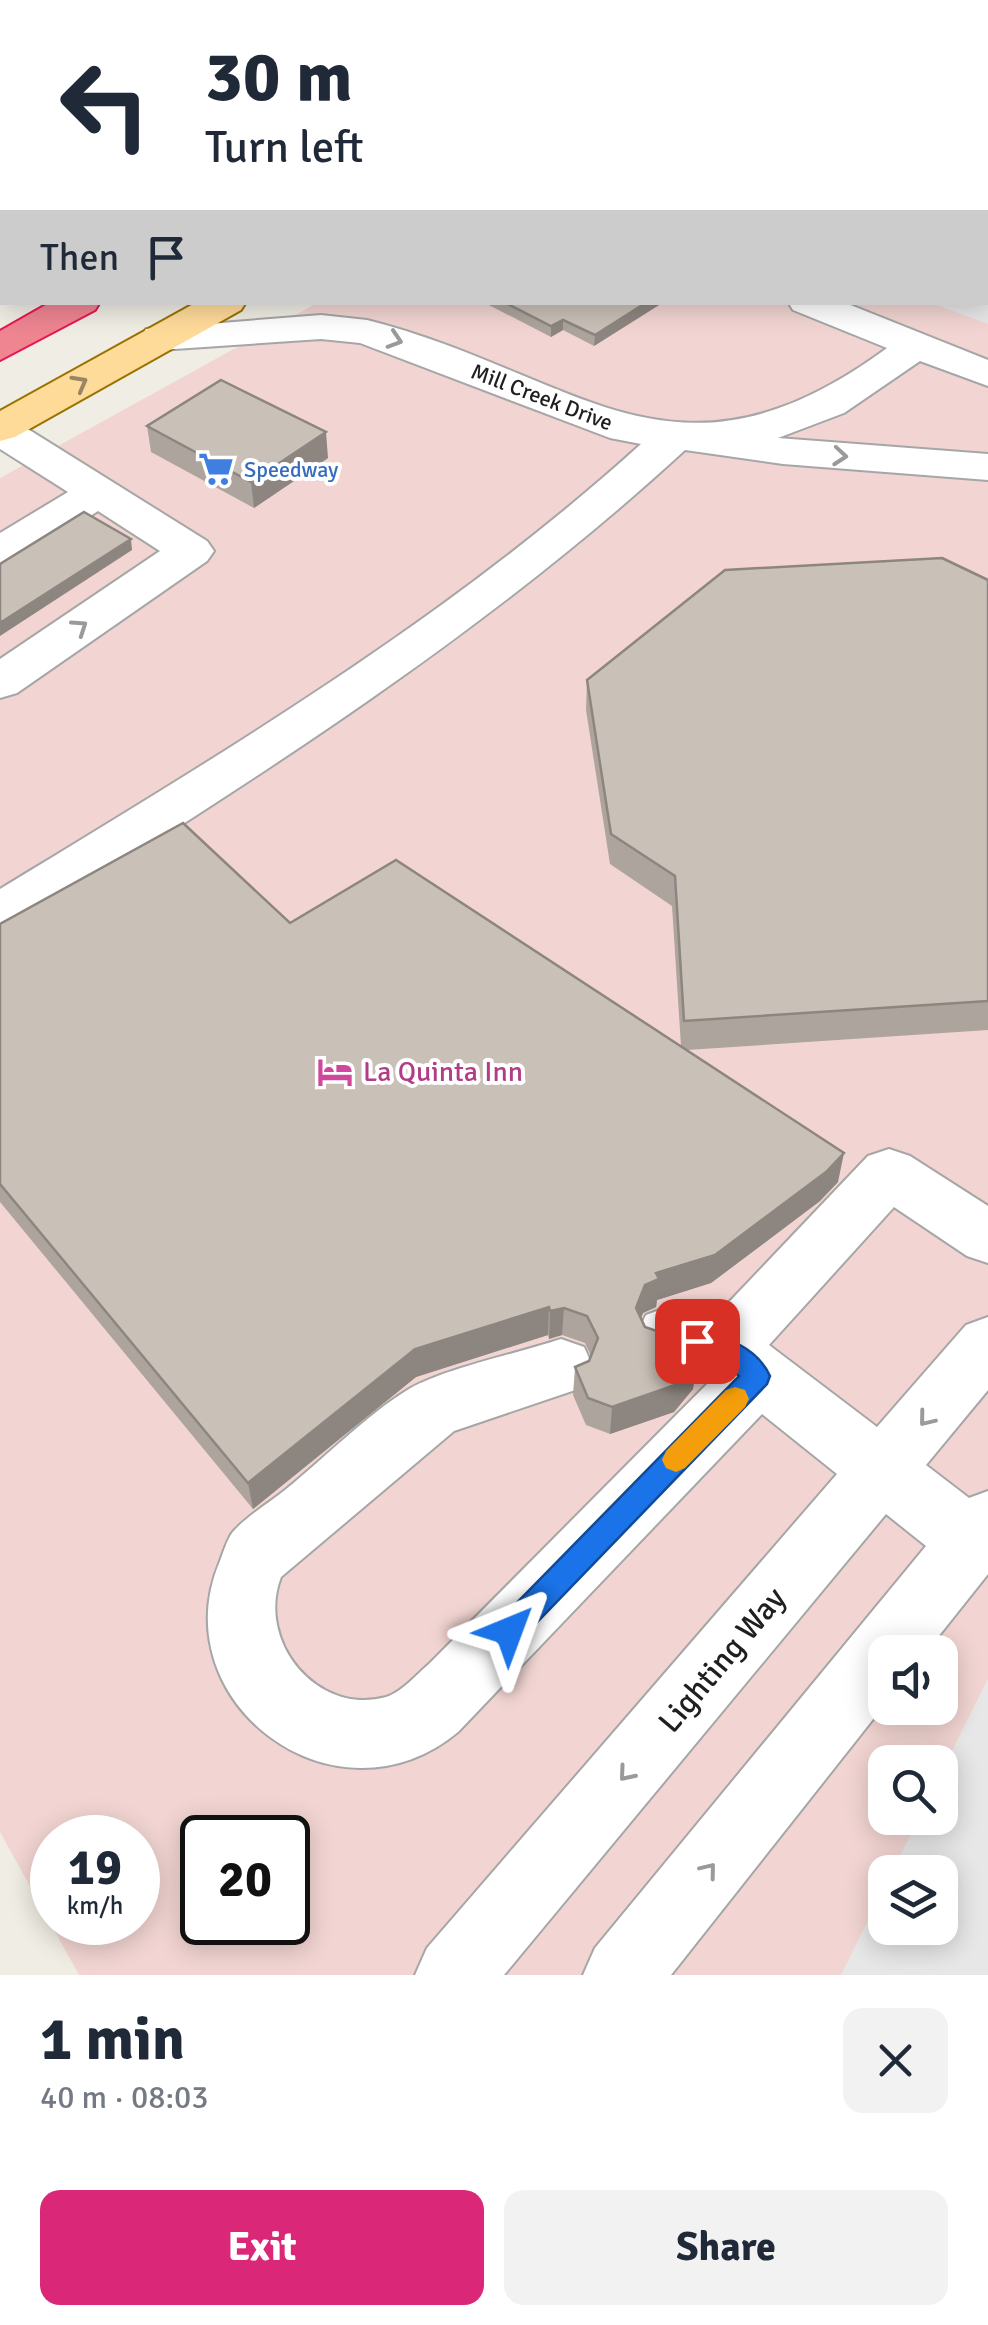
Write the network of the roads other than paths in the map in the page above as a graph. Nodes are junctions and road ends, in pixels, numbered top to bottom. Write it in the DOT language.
graph roads {
  1 [pos="76,305"];
  2 [pos="221,305"];
  3 [pos="814,305"];
  4 [pos="160,338"];
  5 [pos="915,346"];
  6 [pos="0,348"];
  7 [pos="988,374"];
  8 [pos="0,429"];
  9 [pos="674,437"];
  10 [pos="988,467"];
  11 [pos="99,492"];
  12 [pos="0,553"];
  13 [pos="0,682"];
  14 [pos="0,914"];
  15 [pos="988,1238"];
  16 [pos="988,1344"];
  17 [pos="717,1353"];
  18 [pos="562,1367"];
  19 [pos="884,1471"];
  20 [pos="980,1531"];
  21 [pos="636,1965"];
  22 [pos="454,1975"];
  1 -- 6 [label="highway"];
  2 -- 4 [label="main road"];
  3 -- 5 [label="street"];
  8 -- 4 [label="main road, one-way"];
  4 -- 9 [label="street, Mill Creek Drive, one-way"];
  5 -- 7 [label="street"];
  5 -- 9 [label="street"];
  8 -- 11 [label="street"];
  9 -- 10 [label="street, Mill Creek Drive, one-way"];
  9 -- 14 [label="street"];
  11 -- 12 [label="street"];
  13 -- 11 [label="street, one-way"];
  15 -- 17 [label="street"];
  16 -- 19 [label="street, Lighting Way, one-way"];
  17 -- 18 [label="street"];
  17 -- 19 [label="street"];
  19 -- 20 [label="street"];
  19 -- 22 [label="street, Lighting Way, one-way"];
  21 -- 20 [label="street, one-way"];
}
